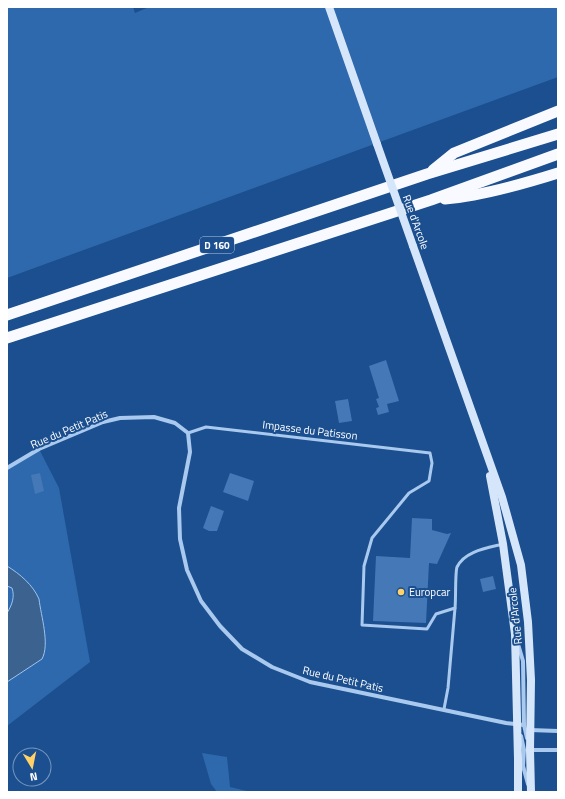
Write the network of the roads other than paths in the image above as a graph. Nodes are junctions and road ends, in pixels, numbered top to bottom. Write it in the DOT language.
graph roads {
  1 [pos="329,7"];
  2 [pos="558,111"];
  3 [pos="558,134"];
  4 [pos="558,154"];
  5 [pos="558,173"];
  6 [pos="427,174"];
  7 [pos="431,200"];
  8 [pos="7,315"];
  9 [pos="7,338"];
  10 [pos="188,433"];
  11 [pos="484,444"];
  12 [pos="7,468"];
  13 [pos="503,544"];
  14 [pos="456,608"];
  15 [pos="444,709"];
  16 [pos="524,726"];
  17 [pos="558,731"];
  18 [pos="530,750"];
  19 [pos="558,750"];
  20 [pos="518,792"];
  21 [pos="530,792"];
  1 -- 11 [label="main road, Rue d'Arcole, bridge"];
  2 -- 6 [label="highway"];
  3 -- 6 [label="highway, D 160"];
  4 -- 7 [label="highway, D 160"];
  5 -- 7 [label="highway, D 160"];
  6 -- 8 [label="highway, D 160"];
  7 -- 9 [label="highway, D 160"];
  10 -- 12 [label="street, Rue du Petit Patis"];
  10 -- 14 [label="lane, Impasse du Patisson"];
  10 -- 15 [label="street, Rue du Petit Patis"];
  11 -- 13 [label="main road, Rue d'Arcole"];
  11 -- 16 [label="main road, Rue d'Arcole"];
  13 -- 14 [label="lane"];
  13 -- 16 [label="main road, Rue d'Arcole"];
  14 -- 15 [label="lane"];
  15 -- 16 [label="street, Rue du Petit Patis"];
  16 -- 17 [label="street, Rue du Petit Patis"];
  16 -- 18 [label="main road, Rue d'Arcole"];
  16 -- 20 [label="main road, Rue d'Arcole"];
  16 -- 21 [label="street"];
  18 -- 19 [label="street"];
  18 -- 21 [label="main road, Rue d'Arcole"];
}
